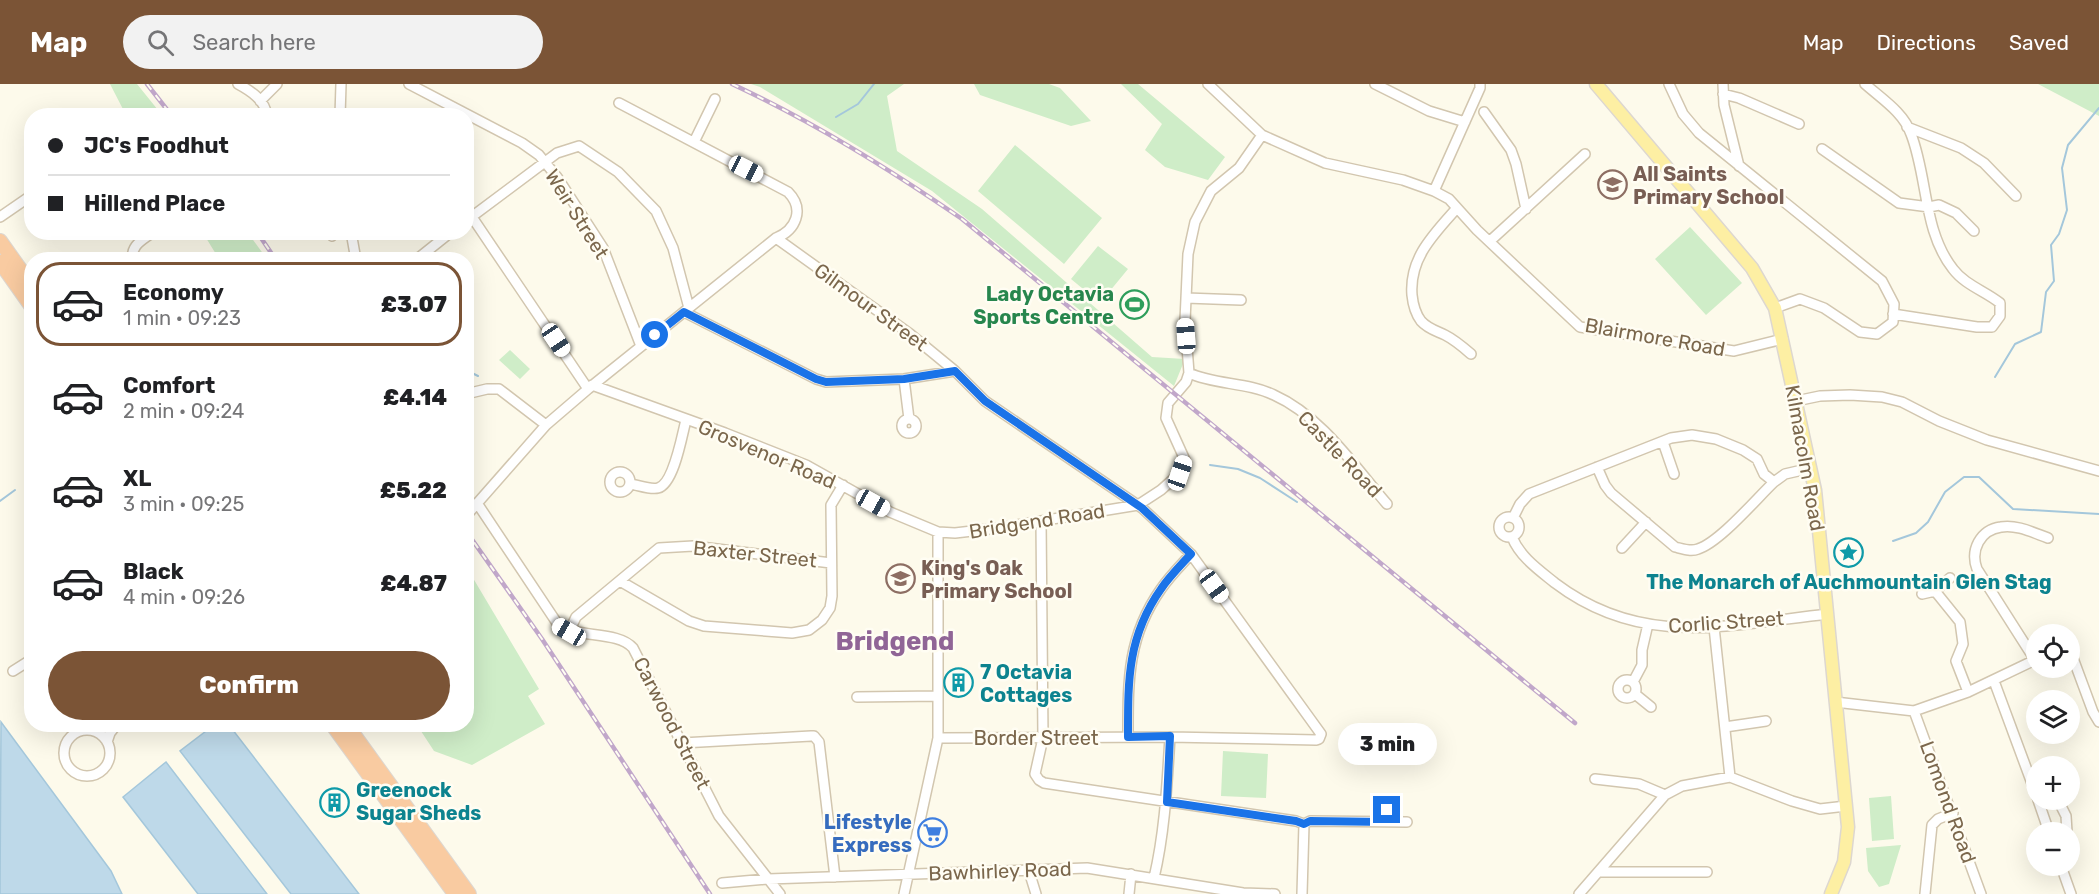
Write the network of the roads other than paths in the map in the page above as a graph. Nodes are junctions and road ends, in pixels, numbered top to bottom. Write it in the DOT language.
graph roads {
  1 [pos="238,84"];
  2 [pos="277,84"];
  3 [pos="341,84"];
  4 [pos="409,84"];
  5 [pos="1208,84"];
  6 [pos="1375,84"];
  7 [pos="1480,84"];
  8 [pos="1596,84"];
  9 [pos="1669,84"];
  10 [pos="1865,84"];
  11 [pos="1723,89"];
  12 [pos="715,99"];
  13 [pos="260,101"];
  14 [pos="619,103"];
  15 [pos="266,108"];
  16 [pos="340,108"];
  17 [pos="450,108"];
  18 [pos="1484,112"];
  19 [pos="474,120"];
  20 [pos="1465,122"];
  21 [pos="1799,124"];
  22 [pos="1907,127"];
  23 [pos="1262,135"];
  24 [pos="693,142"];
  25 [pos="1822,149"];
  26 [pos="1585,154"];
  27 [pos="546,164"];
  28 [pos="1739,166"];
  29 [pos="1434,191"];
  30 [pos="2016,196"];
  31 [pos="24,200"];
  32 [pos="1929,207"];
  33 [pos="1457,208"];
  34 [pos="1526,208"];
  35 [pos="474,216"];
  36 [pos="0,217"];
  37 [pos="474,225"];
  38 [pos="1974,231"];
  39 [pos="776,238"];
  40 [pos="144,240"];
  41 [pos="441,240"];
  42 [pos="0,241"];
  43 [pos="1490,242"];
  44 [pos="134,252"];
  45 [pos="426,252"];
  46 [pos="0,262"];
  47 [pos="24,275"];
  48 [pos="24,296"];
  49 [pos="1186,298"];
  50 [pos="1241,300"];
  51 [pos="1775,308"];
  52 [pos="686,310"];
  53 [pos="1893,314"];
  54 [pos="1783,339"];
  55 [pos="641,346"];
  56 [pos="1471,354"];
  57 [pos="955,371"];
  58 [pos="1189,373"];
  59 [pos="904,379"];
  60 [pos="590,387"];
  61 [pos="474,392"];
  62 [pos="1796,401"];
  63 [pos="909,419"];
  64 [pos="686,420"];
  65 [pos="546,425"];
  66 [pos="1663,442"];
  67 [pos="1597,467"];
  68 [pos="1811,468"];
  69 [pos="2099,471"];
  70 [pos="1674,474"];
  71 [pos="1774,482"];
  72 [pos="630,484"];
  73 [pos="843,485"];
  74 [pos="477,503"];
  75 [pos="1388,504"];
  76 [pos="1138,505"];
  77 [pos="474,507"];
  78 [pos="1513,518"];
  79 [pos="1041,521"];
  80 [pos="1646,522"];
  81 [pos="938,532"];
  82 [pos="1512,537"];
  83 [pos="2048,538"];
  84 [pos="1622,548"];
  85 [pos="1191,554"];
  86 [pos="831,563"];
  87 [pos="1950,578"];
  88 [pos="620,581"];
  89 [pos="1935,591"];
  90 [pos="1922,594"];
  91 [pos="1828,614"];
  92 [pos="1648,624"];
  93 [pos="1714,627"];
  94 [pos="569,632"];
  95 [pos="2026,644"];
  96 [pos="24,664"];
  97 [pos="2026,664"];
  98 [pos="13,672"];
  99 [pos="2080,677"];
  100 [pos="1994,681"];
  101 [pos="1633,682"];
  102 [pos="1968,692"];
  103 [pos="1635,694"];
  104 [pos="938,696"];
  105 [pos="857,697"];
  106 [pos="1835,702"];
  107 [pos="1651,707"];
  108 [pos="1914,711"];
  109 [pos="1766,721"];
  110 [pos="2099,722"];
  111 [pos="1725,727"];
  112 [pos="77,732"];
  113 [pos="98,732"];
  114 [pos="111,732"];
  115 [pos="338,732"];
  116 [pos="351,732"];
  117 [pos="1170,736"];
  118 [pos="1128,737"];
  119 [pos="939,738"];
  120 [pos="1043,738"];
  121 [pos="107,742"];
  122 [pos="682,743"];
  123 [pos="2026,762"];
  124 [pos="1730,777"];
  125 [pos="1594,779"];
  126 [pos="1665,795"];
  127 [pos="1167,802"];
  128 [pos="1846,806"];
  129 [pos="1387,810"];
  130 [pos="1953,813"];
  131 [pos="1388,822"];
  132 [pos="1407,822"];
  133 [pos="1304,824"];
  134 [pos="413,826"];
  135 [pos="1028,868"];
  136 [pos="1600,872"];
  137 [pos="1707,872"];
  138 [pos="908,874"];
  139 [pos="1131,874"];
  140 [pos="2065,876"];
  141 [pos="835,877"];
  142 [pos="1154,878"];
  143 [pos="768,879"];
  144 [pos="723,883"];
  145 [pos="1243,893"];
  146 [pos="455,894"];
  147 [pos="469,894"];
  148 [pos="780,894"];
  149 [pos="904,894"];
  150 [pos="1036,894"];
  151 [pos="1129,894"];
  152 [pos="1275,894"];
  153 [pos="1302,894"];
  154 [pos="1579,894"];
  155 [pos="1831,894"];
  156 [pos="1925,894"];
  157 [pos="1981,894"];
  158 [pos="2071,894"];
  1 -- 13 [label="street"];
  2 -- 13 [label="street"];
  3 -- 16 [label="street"];
  4 -- 17 [label="street, Weir Street"];
  5 -- 23 [label="street"];
  6 -- 20 [label="street"];
  7 -- 20 [label="street"];
  8 -- 51 [label="main road, Kilmacolm Road"];
  9 -- 28 [label="street"];
  10 -- 22 [label="street"];
  11 -- 21 [label="street"];
  11 -- 28 [label="street"];
  12 -- 24 [label="street"];
  13 -- 15 [label="street"];
  14 -- 24 [label="street"];
  18 -- 34 [label="street"];
  19 -- 27 [label="street, Weir Street"];
  20 -- 29 [label="street"];
  22 -- 30 [label="street"];
  22 -- 32 [label="street"];
  23 -- 29 [label="street, Blairmore Road"];
  23 -- 49 [label="street"];
  24 -- 39 [label="street"];
  25 -- 32 [label="street"];
  26 -- 34 [label="street"];
  27 -- 35 [label="street"];
  27 -- 52 [label="street"];
  27 -- 55 [label="street, Weir Street"];
  28 -- 53 [label="street"];
  29 -- 33 [label="street, Blairmore Road"];
  31 -- 36 [label="street"];
  32 -- 38 [label="street"];
  32 -- 53 [label="street"];
  33 -- 43 [label="street, Blairmore Road"];
  33 -- 56 [label="street"];
  34 -- 43 [label="street"];
  37 -- 60 [label="street"];
  39 -- 52 [label="street"];
  39 -- 57 [label="street, Gilmour Street"];
  40 -- 44 [label="street"];
  41 -- 45 [label="street"];
  42 -- 47 [label="highway"];
  43 -- 54 [label="street, Blairmore Road"];
  46 -- 48 [label="highway"];
  49 -- 50 [label="street"];
  49 -- 58 [label="street"];
  51 -- 53 [label="street"];
  51 -- 54 [label="main road, Kilmacolm Road"];
  52 -- 55 [label="street"];
  52 -- 59 [label="street"];
  54 -- 62 [label="main road, Kilmacolm Road"];
  55 -- 60 [label="street"];
  57 -- 59 [label="street"];
  57 -- 76 [label="street, Gilmour Street"];
  58 -- 75 [label="street, Castle Road"];
  58 -- 76 [label="street, Bridgend Road"];
  59 -- 63 [label="street"];
  60 -- 64 [label="street, Grosvenor Road"];
  60 -- 65 [label="street"];
  61 -- 65 [label="street"];
  62 -- 68 [label="main road, Kilmacolm Road"];
  62 -- 69 [label="street"];
  64 -- 72 [label="street"];
  64 -- 73 [label="street, Grosvenor Road"];
  65 -- 74 [label="street"];
  66 -- 67 [label="street"];
  66 -- 70 [label="street"];
  66 -- 71 [label="street"];
  67 -- 78 [label="street"];
  67 -- 80 [label="street"];
  68 -- 71 [label="street"];
  68 -- 91 [label="main road, Kilmacolm Road"];
  71 -- 80 [label="street"];
  73 -- 81 [label="street, Grosvenor Road"];
  73 -- 86 [label="street"];
  74 -- 77 [label="street"];
  74 -- 94 [label="street"];
  76 -- 79 [label="street, Bridgend Road"];
  76 -- 85 [label="street, Gilmour Street"];
  78 -- 82 [label="street"];
  78 -- 82 [label="street, Corlic Street"];
  79 -- 81 [label="street, Bridgend Road"];
  79 -- 120 [label="street"];
  80 -- 84 [label="street"];
  81 -- 104 [label="street"];
  82 -- 92 [label="street, Corlic Street"];
  83 -- 95 [label="street"];
  85 -- 117 [label="street, Border Street"];
  85 -- 118 [label="street"];
  86 -- 88 [label="street, Baxter Street"];
  86 -- 88 [label="street"];
  87 -- 89 [label="street"];
  88 -- 94 [label="street, Baxter Street"];
  89 -- 90 [label="street"];
  89 -- 102 [label="street"];
  91 -- 93 [label="street, Corlic Street"];
  91 -- 106 [label="main road, Kilmacolm Road"];
  92 -- 93 [label="street, Corlic Street"];
  92 -- 101 [label="street"];
  93 -- 111 [label="street"];
  94 -- 122 [label="street, Carwood Street"];
  96 -- 98 [label="street"];
  97 -- 100 [label="street"];
  99 -- 110 [label="street"];
  100 -- 102 [label="street"];
  100 -- 123 [label="street"];
  101 -- 103 [label="street"];
  101 -- 103 [label="street"];
  102 -- 108 [label="street"];
  103 -- 107 [label="street"];
  104 -- 105 [label="street"];
  104 -- 119 [label="street"];
  106 -- 108 [label="street"];
  106 -- 128 [label="main road, Kilmacolm Road"];
  108 -- 130 [label="street, Lomond Road"];
  109 -- 111 [label="street"];
  111 -- 124 [label="street"];
  112 -- 121 [label="street"];
  113 -- 121 [label="street"];
  114 -- 121 [label="street"];
  115 -- 134 [label="highway"];
  116 -- 134 [label="highway"];
  117 -- 118 [label="street, Border Street"];
  117 -- 127 [label="street"];
  118 -- 120 [label="street, Border Street"];
  119 -- 120 [label="street, Border Street"];
  119 -- 138 [label="street"];
  120 -- 127 [label="street"];
  122 -- 141 [label="street"];
  122 -- 143 [label="street, Carwood Street"];
  124 -- 126 [label="street"];
  124 -- 128 [label="street"];
  125 -- 126 [label="street"];
  126 -- 136 [label="street"];
  127 -- 133 [label="street"];
  127 -- 142 [label="street"];
  128 -- 155 [label="main road, Kilmacolm Road"];
  129 -- 131 [label="street"];
  130 -- 156 [label="street"];
  130 -- 157 [label="street, Lomond Road"];
  131 -- 132 [label="street"];
  131 -- 133 [label="street"];
  133 -- 153 [label="street"];
  134 -- 146 [label="highway"];
  134 -- 147 [label="highway"];
  135 -- 138 [label="street, Bawhirley Road"];
  135 -- 139 [label="street, Bawhirley Road"];
  135 -- 150 [label="street"];
  136 -- 137 [label="street"];
  136 -- 154 [label="street"];
  138 -- 141 [label="street, Bawhirley Road"];
  138 -- 149 [label="street"];
  139 -- 142 [label="street, Bawhirley Road"];
  139 -- 151 [label="street"];
  140 -- 158 [label="street"];
  141 -- 143 [label="street, Bawhirley Road"];
  142 -- 145 [label="street, Bawhirley Road"];
  143 -- 144 [label="street, Bawhirley Road"];
  143 -- 148 [label="street, Carwood Street"];
  145 -- 152 [label="street, Bawhirley Road"];
}
